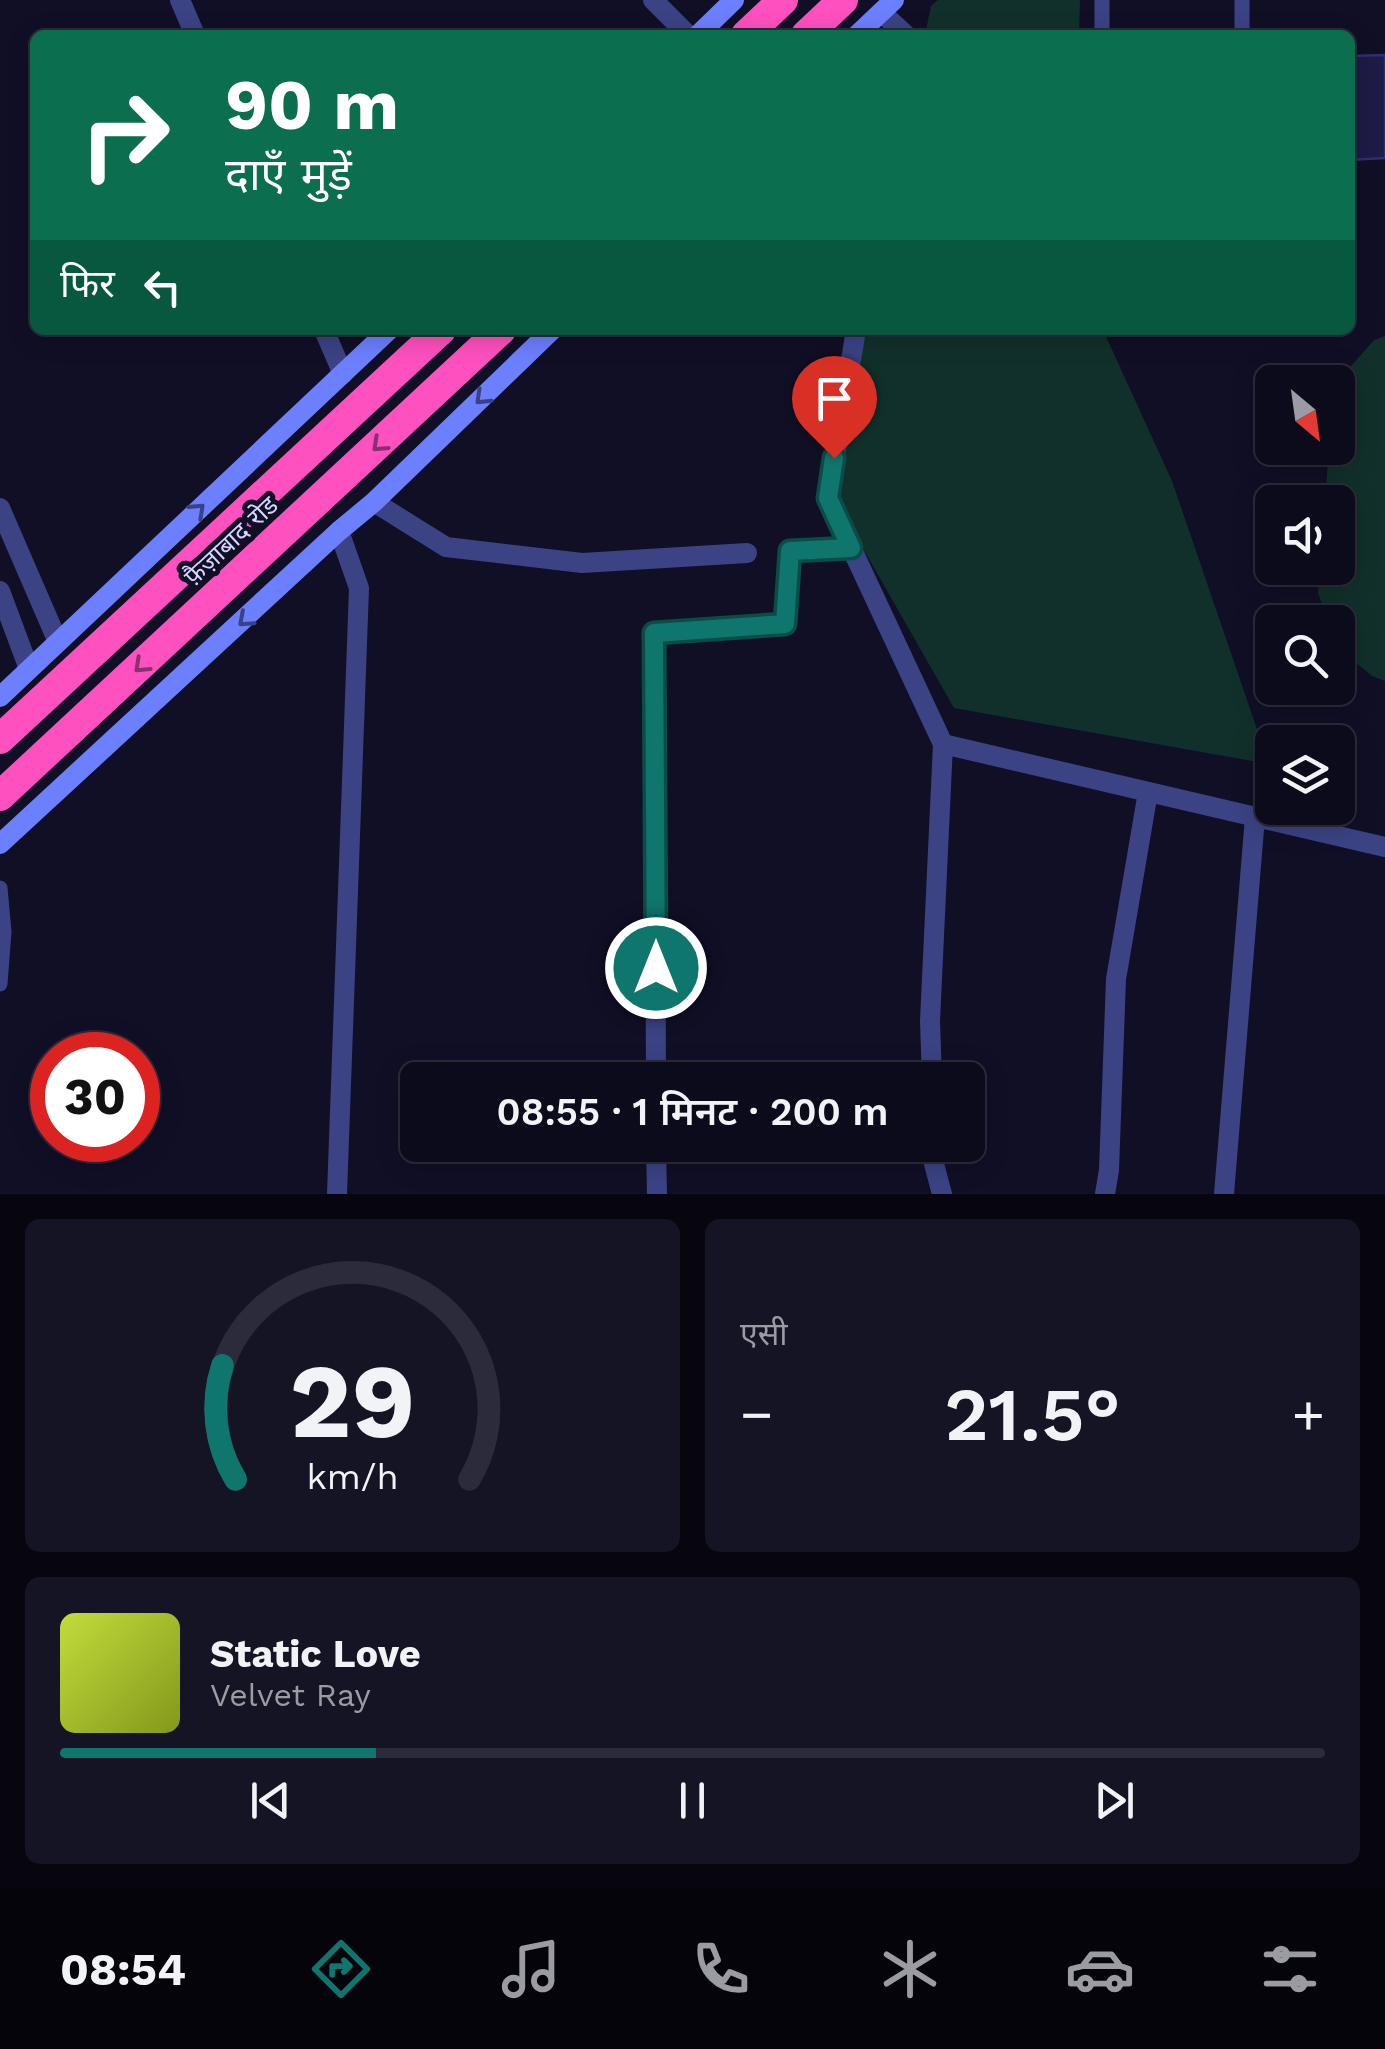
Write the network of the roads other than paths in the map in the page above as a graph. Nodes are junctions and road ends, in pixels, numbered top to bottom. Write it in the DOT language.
graph roads {
  1 [pos="180,0"];
  2 [pos="654,0"];
  3 [pos="783,0"];
  4 [pos="843,0"];
  5 [pos="1102,0"];
  6 [pos="1242,0"];
  7 [pos="722,4"];
  8 [pos="887,6"];
  9 [pos="193,30"];
  10 [pos="683,30"];
  11 [pos="702,30"];
  12 [pos="751,30"];
  13 [pos="811,30"];
  14 [pos="863,30"];
  15 [pos="903,30"];
  16 [pos="1102,30"];
  17 [pos="1242,30"];
  18 [pos="326,335"];
  19 [pos="384,335"];
  20 [pos="435,335"];
  21 [pos="496,335"];
  22 [pos="547,335"];
  23 [pos="855,335"];
  24 [pos="343,374"];
  25 [pos="374,502"];
  26 [pos="0,508"];
  27 [pos="339,531"];
  28 [pos="851,548"];
  29 [pos="746,554"];
  30 [pos="0,591"];
  31 [pos="58,642"];
  32 [pos="29,669"];
  33 [pos="0,697"];
  34 [pos="0,739"];
  35 [pos="943,744"];
  36 [pos="1148,792"];
  37 [pos="0,796"];
  38 [pos="1255,816"];
  39 [pos="1293,825"];
  40 [pos="0,844"];
  41 [pos="1385,847"];
  42 [pos="0,888"];
  43 [pos="0,984"];
  44 [pos="656,1062"];
  45 [pos="931,1062"];
  46 [pos="656,1162"];
  47 [pos="934,1162"];
  48 [pos="338,1194"];
  49 [pos="657,1194"];
  50 [pos="942,1194"];
  51 [pos="1106,1194"];
  52 [pos="1224,1194"];
  1 -- 9 [label="street"];
  2 -- 10 [label="street"];
  3 -- 12 [label="highway"];
  4 -- 13 [label="highway"];
  5 -- 16 [label="lane"];
  6 -- 17 [label="lane"];
  7 -- 11 [label="street"];
  8 -- 14 [label="street"];
  8 -- 15 [label="street"];
  18 -- 24 [label="street"];
  19 -- 24 [label="street"];
  20 -- 34 [label="highway, फ़ैज़ाबाद रोड"];
  21 -- 37 [label="highway, फ़ैज़ाबाद रोड, one-way"];
  22 -- 25 [label="street, one-way"];
  23 -- 28 [label="street"];
  31 -- 24 [label="street, one-way"];
  25 -- 27 [label="street"];
  25 -- 29 [label="street"];
  26 -- 31 [label="street"];
  27 -- 40 [label="street, one-way"];
  27 -- 48 [label="street"];
  28 -- 35 [label="street"];
  28 -- 44 [label="street"];
  30 -- 32 [label="street"];
  31 -- 32 [label="street"];
  32 -- 33 [label="street"];
  35 -- 36 [label="street"];
  35 -- 45 [label="street"];
  36 -- 38 [label="street"];
  36 -- 51 [label="street"];
  38 -- 52 [label="street"];
  39 -- 41 [label="street"];
  42 -- 43 [label="lane"];
  46 -- 49 [label="street"];
  47 -- 50 [label="street"];
}
